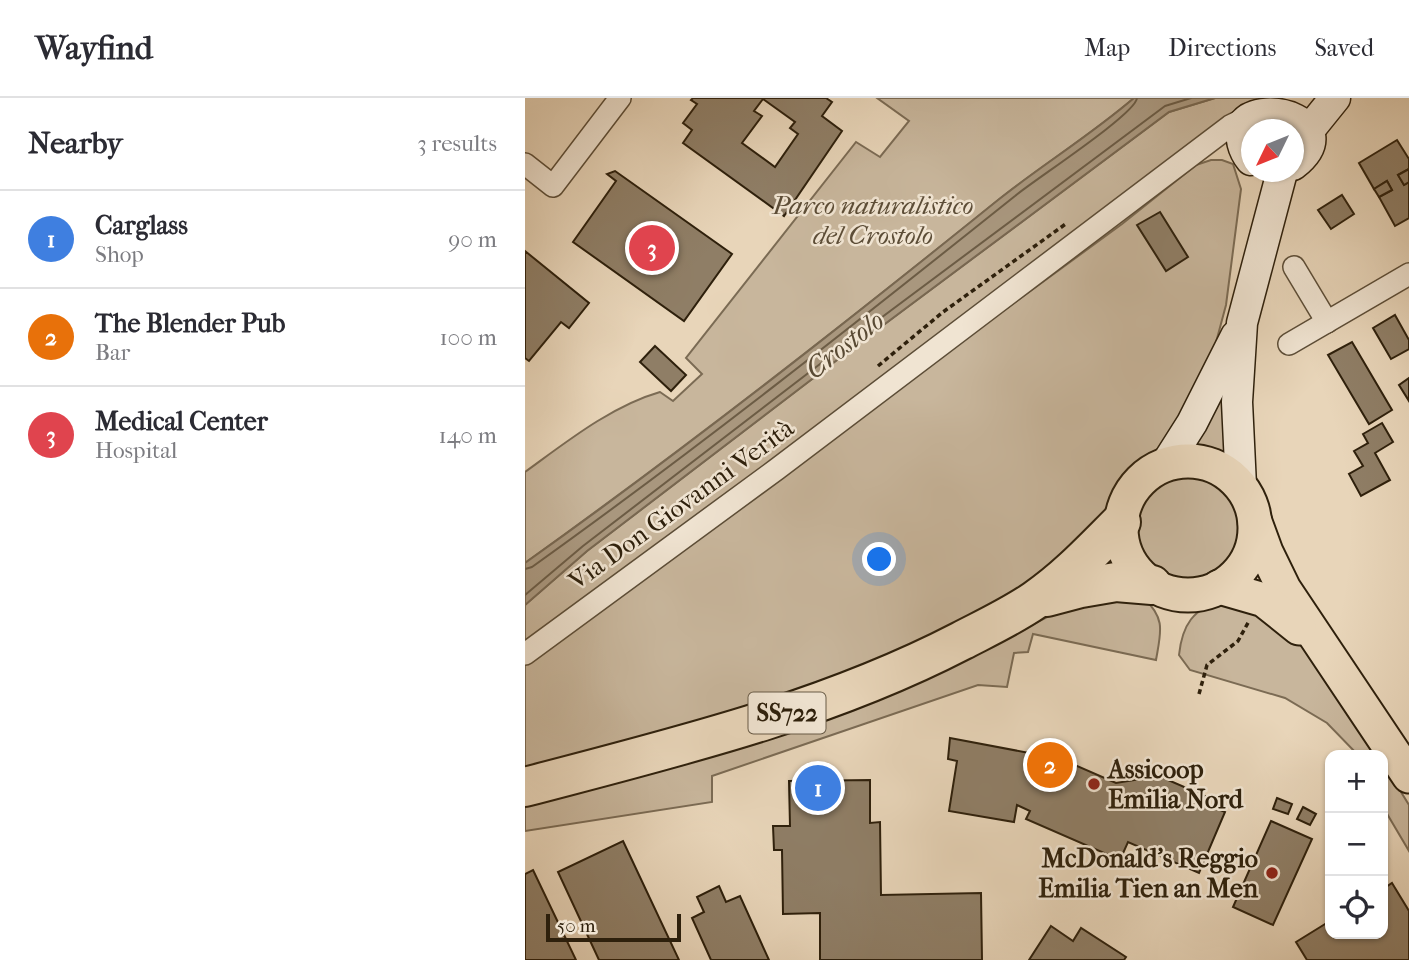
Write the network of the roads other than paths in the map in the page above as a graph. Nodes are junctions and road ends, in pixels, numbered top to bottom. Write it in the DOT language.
graph roads {
  1 [pos="620,98"];
  2 [pos="1335,98"];
  3 [pos="1282,107"];
  4 [pos="1262,119"];
  5 [pos="1205,146"];
  6 [pos="1241,152"];
  7 [pos="525,164"];
  8 [pos="1252,182"];
  9 [pos="1279,182"];
  10 [pos="1258,256"];
  11 [pos="1294,267"];
  12 [pos="1409,274"];
  13 [pos="1327,322"];
  14 [pos="1242,323"];
  15 [pos="1289,344"];
  16 [pos="1166,464"];
  17 [pos="1241,486"];
  18 [pos="1255,519"];
  19 [pos="1121,522"];
  20 [pos="1152,585"];
  21 [pos="1219,587"];
  22 [pos="1035,601"];
  23 [pos="525,654"];
  24 [pos="1329,656"];
  25 [pos="1409,776"];
  26 [pos="525,787"];
  1 -- 7 [label="street"];
  2 -- 3 [label="main road"];
  3 -- 4 [label="main road"];
  3 -- 5 [label="street, Via Don Giovanni Verità"];
  5 -- 6 [label="street"];
  5 -- 23 [label="street, Via Don Giovanni Verità"];
  8 -- 10 [label="main road"];
  9 -- 10 [label="main road"];
  10 -- 14 [label="main road"];
  11 -- 13 [label="street"];
  12 -- 13 [label="street"];
  13 -- 15 [label="street"];
  14 -- 16 [label="main road"];
  14 -- 17 [label="main road"];
  16 -- 17 [label="main road"];
  16 -- 19 [label="main road"];
  17 -- 18 [label="main road"];
  18 -- 21 [label="main road"];
  18 -- 24 [label="main road"];
  19 -- 20 [label="main road"];
  19 -- 22 [label="highway, SS722"];
  20 -- 21 [label="main road"];
  20 -- 22 [label="highway, SS722"];
  21 -- 24 [label="main road"];
  22 -- 26 [label="highway, SS722"];
  24 -- 25 [label="main road"];
}
